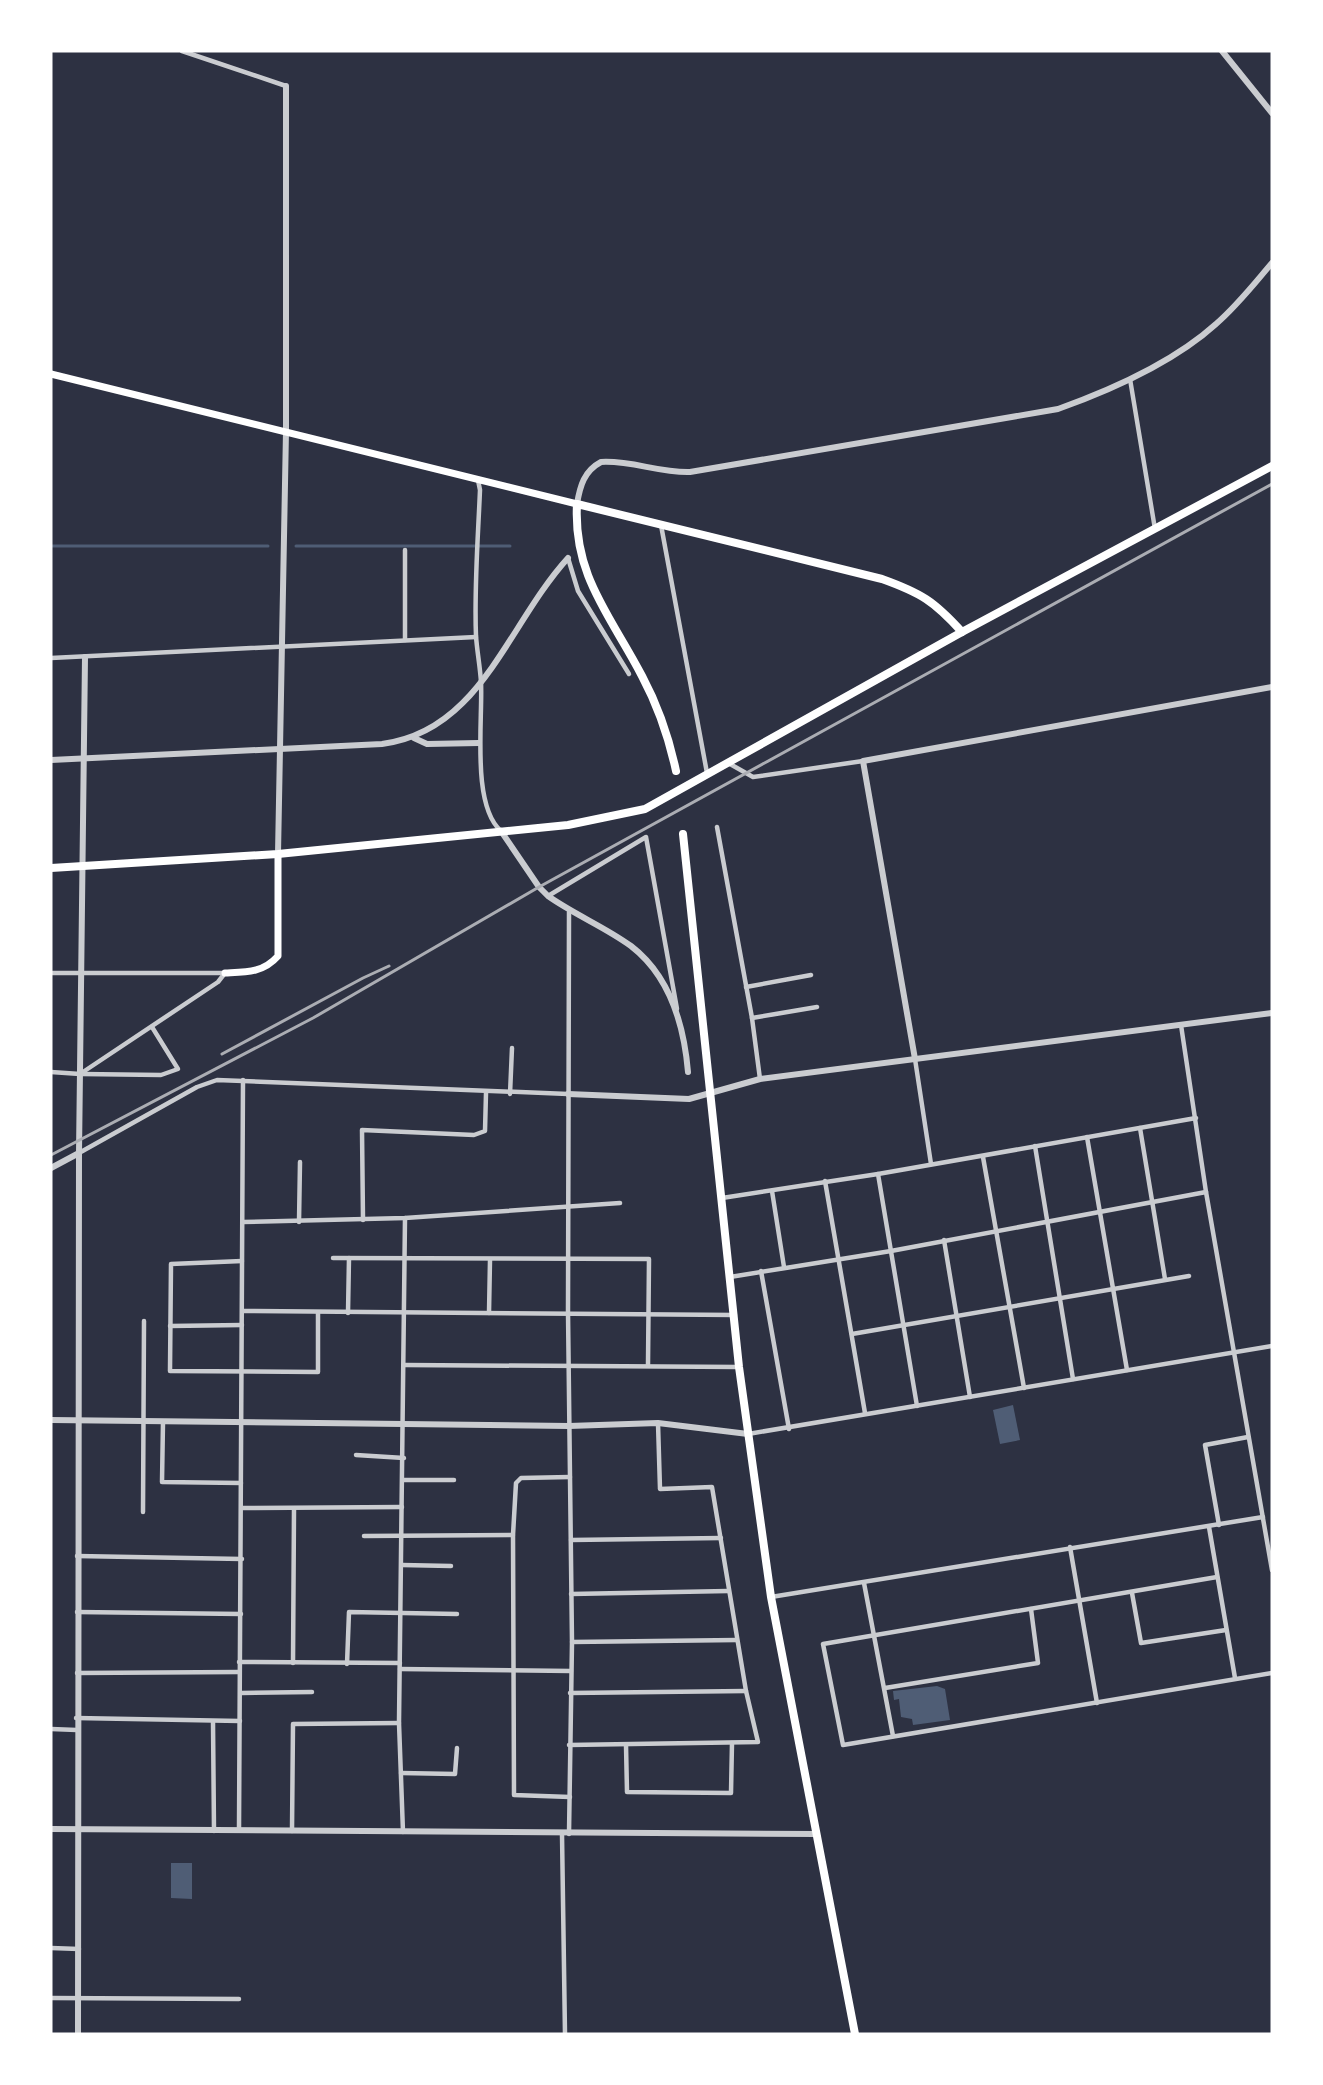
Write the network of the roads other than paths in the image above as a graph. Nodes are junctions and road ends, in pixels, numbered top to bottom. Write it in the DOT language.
graph roads {
  1 [pos="182,51"];
  2 [pos="1222,51"];
  3 [pos="286,86"];
  4 [pos="1272,113"];
  5 [pos="1272,263"];
  6 [pos="51,374"];
  7 [pos="1130,379"];
  8 [pos="286,431"];
  9 [pos="1272,465"];
  10 [pos="478,480"];
  11 [pos="577,504"];
  12 [pos="661,523"];
  13 [pos="1155,529"];
  14 [pos="405,550"];
  15 [pos="568,558"];
  16 [pos="962,632"];
  17 [pos="476,636"];
  18 [pos="405,640"];
  19 [pos="283,647"];
  20 [pos="85,657"];
  21 [pos="51,658"];
  22 [pos="629,675"];
  23 [pos="481,683"];
  24 [pos="1272,687"];
  25 [pos="414,738"];
  26 [pos="478,743"];
  27 [pos="279,749"];
  28 [pos="84,758"];
  29 [pos="51,760"];
  30 [pos="863,761"];
  31 [pos="730,764"];
  32 [pos="676,771"];
  33 [pos="708,776"];
  34 [pos="717,827"];
  35 [pos="501,831"];
  36 [pos="682,834"];
  37 [pos="278,854"];
  38 [pos="81,866"];
  39 [pos="51,868"];
  40 [pos="548,896"];
  41 [pos="569,912"];
  42 [pos="82,972"];
  43 [pos="51,973"];
  44 [pos="225,973"];
  45 [pos="811,975"];
  46 [pos="746,987"];
  47 [pos="817,1007"];
  48 [pos="1272,1013"];
  49 [pos="678,1014"];
  50 [pos="752,1018"];
  51 [pos="1181,1025"];
  52 [pos="152,1027"];
  53 [pos="512,1048"];
  54 [pos="915,1059"];
  55 [pos="51,1072"];
  56 [pos="688,1072"];
  57 [pos="80,1074"];
  58 [pos="760,1079"];
  59 [pos="243,1080"];
  60 [pos="486,1093"];
  61 [pos="710,1093"];
  62 [pos="510,1094"];
  63 [pos="568,1094"];
  64 [pos="1196,1118"];
  65 [pos="1140,1128"];
  66 [pos="1087,1137"];
  67 [pos="1035,1146"];
  68 [pos="79,1153"];
  69 [pos="983,1157"];
  70 [pos="300,1162"];
  71 [pos="931,1164"];
  72 [pos="51,1168"];
  73 [pos="878,1174"];
  74 [pos="825,1181"];
  75 [pos="772,1191"];
  76 [pos="1206,1192"];
  77 [pos="722,1198"];
  78 [pos="620,1203"];
  79 [pos="1153,1203"];
  80 [pos="568,1206"];
  81 [pos="1098,1213"];
  82 [pos="405,1218"];
  83 [pos="363,1220"];
  84 [pos="243,1222"];
  85 [pos="299,1222"];
  86 [pos="1047,1222"];
  87 [pos="996,1231"];
  88 [pos="944,1240"];
  89 [pos="891,1251"];
  90 [pos="333,1258"];
  91 [pos="349,1258"];
  92 [pos="405,1258"];
  93 [pos="837,1258"];
  94 [pos="490,1260"];
  95 [pos="568,1260"];
  96 [pos="242,1261"];
  97 [pos="784,1267"];
  98 [pos="761,1271"];
  99 [pos="1189,1276"];
  100 [pos="730,1277"];
  101 [pos="1165,1280"];
  102 [pos="1113,1288"];
  103 [pos="1060,1299"];
  104 [pos="1008,1308"];
  105 [pos="243,1311"];
  106 [pos="403,1312"];
  107 [pos="489,1312"];
  108 [pos="568,1312"];
  109 [pos="318,1313"];
  110 [pos="348,1313"];
  111 [pos="735,1315"];
  112 [pos="649,1316"];
  113 [pos="956,1317"];
  114 [pos="144,1321"];
  115 [pos="242,1325"];
  116 [pos="170,1326"];
  117 [pos="903,1327"];
  118 [pos="852,1334"];
  119 [pos="1272,1346"];
  120 [pos="1234,1353"];
  121 [pos="405,1365"];
  122 [pos="648,1365"];
  123 [pos="568,1366"];
  124 [pos="739,1367"];
  125 [pos="1127,1370"];
  126 [pos="240,1373"];
  127 [pos="1073,1379"];
  128 [pos="1024,1388"];
  129 [pos="970,1397"];
  130 [pos="917,1406"];
  131 [pos="865,1413"];
  132 [pos="51,1420"];
  133 [pos="79,1420"];
  134 [pos="142,1422"];
  135 [pos="163,1422"];
  136 [pos="240,1423"];
  137 [pos="658,1423"];
  138 [pos="404,1424"];
  139 [pos="569,1426"];
  140 [pos="789,1429"];
  141 [pos="748,1434"];
  142 [pos="1248,1437"];
  143 [pos="356,1455"];
  144 [pos="404,1458"];
  145 [pos="570,1477"];
  146 [pos="403,1480"];
  147 [pos="454,1480"];
  148 [pos="241,1483"];
  149 [pos="402,1507"];
  150 [pos="243,1508"];
  151 [pos="294,1509"];
  152 [pos="143,1512"];
  153 [pos="1263,1518"];
  154 [pos="1219,1525"];
  155 [pos="1209,1527"];
  156 [pos="513,1534"];
  157 [pos="364,1536"];
  158 [pos="402,1536"];
  159 [pos="721,1538"];
  160 [pos="571,1540"];
  161 [pos="1070,1547"];
  162 [pos="77,1556"];
  163 [pos="242,1559"];
  164 [pos="402,1565"];
  165 [pos="451,1566"];
  166 [pos="1272,1570"];
  167 [pos="1217,1577"];
  168 [pos="864,1583"];
  169 [pos="728,1591"];
  170 [pos="1132,1593"];
  171 [pos="571,1594"];
  172 [pos="771,1598"];
  173 [pos="1080,1601"];
  174 [pos="1031,1609"];
  175 [pos="77,1612"];
  176 [pos="241,1614"];
  177 [pos="402,1614"];
  178 [pos="457,1614"];
  179 [pos="1226,1630"];
  180 [pos="874,1634"];
  181 [pos="737,1640"];
  182 [pos="572,1642"];
  183 [pos="239,1662"];
  184 [pos="292,1663"];
  185 [pos="347,1664"];
  186 [pos="400,1666"];
  187 [pos="513,1669"];
  188 [pos="571,1671"];
  189 [pos="239,1672"];
  190 [pos="77,1673"];
  191 [pos="1272,1673"];
  192 [pos="1235,1678"];
  193 [pos="885,1688"];
  194 [pos="746,1691"];
  195 [pos="312,1692"];
  196 [pos="242,1693"];
  197 [pos="570,1693"];
  198 [pos="1097,1703"];
  199 [pos="76,1718"];
  200 [pos="240,1721"];
  201 [pos="213,1722"];
  202 [pos="399,1723"];
  203 [pos="51,1729"];
  204 [pos="76,1730"];
  205 [pos="893,1736"];
  206 [pos="732,1743"];
  207 [pos="626,1745"];
  208 [pos="569,1746"];
  209 [pos="457,1748"];
  210 [pos="401,1773"];
  211 [pos="570,1797"];
  212 [pos="51,1829"];
  213 [pos="78,1829"];
  214 [pos="239,1830"];
  215 [pos="214,1831"];
  216 [pos="292,1831"];
  217 [pos="403,1832"];
  218 [pos="566,1834"];
  219 [pos="817,1834"];
  220 [pos="51,1948"];
  221 [pos="79,1949"];
  222 [pos="51,1998"];
  223 [pos="78,1998"];
  224 [pos="239,1999"];
  225 [pos="78,2034"];
  226 [pos="566,2034"];
  227 [pos="855,2034"];
  1 -- 3 [label="street"];
  2 -- 4 [label="street"];
  3 -- 8 [label="street"];
  5 -- 7 [label="street"];
  6 -- 8 [label="main road"];
  7 -- 11 [label="street"];
  7 -- 13 [label="street"];
  8 -- 10 [label="main road"];
  8 -- 19 [label="street"];
  9 -- 13 [label="highway"];
  10 -- 11 [label="main road"];
  10 -- 17 [label="street"];
  11 -- 12 [label="main road"];
  11 -- 32 [label="main road"];
  12 -- 16 [label="main road"];
  12 -- 33 [label="street"];
  13 -- 16 [label="highway"];
  14 -- 18 [label="street"];
  15 -- 22 [label="street"];
  15 -- 23 [label="street"];
  16 -- 31 [label="highway"];
  17 -- 18 [label="street"];
  17 -- 23 [label="street"];
  18 -- 19 [label="street"];
  19 -- 20 [label="street"];
  19 -- 27 [label="street"];
  20 -- 21 [label="street"];
  20 -- 28 [label="street"];
  23 -- 25 [label="street"];
  23 -- 26 [label="street"];
  24 -- 30 [label="street"];
  25 -- 26 [label="street"];
  25 -- 27 [label="street"];
  26 -- 35 [label="street"];
  27 -- 28 [label="street"];
  27 -- 37 [label="street"];
  28 -- 29 [label="street"];
  28 -- 38 [label="street"];
  30 -- 31 [label="street"];
  30 -- 54 [label="street"];
  31 -- 33 [label="highway"];
  33 -- 35 [label="highway"];
  34 -- 46 [label="street"];
  35 -- 37 [label="highway"];
  35 -- 40 [label="street"];
  36 -- 61 [label="main road"];
  37 -- 38 [label="highway"];
  37 -- 44 [label="main road"];
  38 -- 39 [label="highway"];
  38 -- 42 [label="street"];
  40 -- 41 [label="street"];
  40 -- 49 [label="street"];
  41 -- 49 [label="street"];
  41 -- 63 [label="street"];
  42 -- 43 [label="street"];
  42 -- 44 [label="street"];
  42 -- 57 [label="street"];
  44 -- 52 [label="street"];
  45 -- 46 [label="street"];
  46 -- 50 [label="street"];
  47 -- 50 [label="street"];
  48 -- 51 [label="street"];
  49 -- 56 [label="street"];
  50 -- 58 [label="street"];
  51 -- 54 [label="street"];
  51 -- 64 [label="street"];
  52 -- 57 [label="street"];
  52 -- 57 [label="street"];
  53 -- 62 [label="street"];
  54 -- 58 [label="street"];
  54 -- 71 [label="street"];
  55 -- 57 [label="street"];
  57 -- 68 [label="street"];
  58 -- 61 [label="street"];
  59 -- 60 [label="street"];
  59 -- 68 [label="street"];
  59 -- 84 [label="street"];
  60 -- 62 [label="street"];
  60 -- 83 [label="street"];
  61 -- 63 [label="street"];
  61 -- 77 [label="main road"];
  62 -- 63 [label="street"];
  63 -- 80 [label="street"];
  64 -- 65 [label="street"];
  64 -- 76 [label="street"];
  65 -- 66 [label="street"];
  65 -- 79 [label="street"];
  66 -- 67 [label="street"];
  66 -- 81 [label="street"];
  67 -- 69 [label="street"];
  67 -- 86 [label="street"];
  68 -- 72 [label="street"];
  68 -- 133 [label="street"];
  69 -- 71 [label="street"];
  69 -- 87 [label="street"];
  70 -- 85 [label="street"];
  71 -- 73 [label="street"];
  73 -- 74 [label="street"];
  73 -- 89 [label="street"];
  74 -- 75 [label="street"];
  74 -- 93 [label="street"];
  75 -- 77 [label="street"];
  75 -- 97 [label="street"];
  76 -- 79 [label="street"];
  76 -- 120 [label="street"];
  77 -- 100 [label="main road"];
  78 -- 80 [label="street"];
  79 -- 81 [label="street"];
  79 -- 101 [label="street"];
  80 -- 82 [label="street"];
  80 -- 95 [label="street"];
  81 -- 86 [label="street"];
  81 -- 102 [label="street"];
  82 -- 83 [label="street"];
  82 -- 92 [label="street"];
  83 -- 85 [label="street"];
  84 -- 85 [label="street"];
  84 -- 96 [label="street"];
  86 -- 87 [label="street"];
  86 -- 103 [label="street"];
  87 -- 88 [label="street"];
  87 -- 104 [label="street"];
  88 -- 89 [label="street"];
  88 -- 113 [label="street"];
  89 -- 93 [label="street"];
  89 -- 117 [label="street"];
  90 -- 91 [label="street"];
  91 -- 92 [label="street"];
  91 -- 110 [label="street"];
  92 -- 94 [label="street"];
  92 -- 106 [label="street"];
  93 -- 97 [label="street"];
  93 -- 118 [label="street"];
  94 -- 95 [label="street"];
  94 -- 107 [label="street"];
  95 -- 108 [label="street"];
  95 -- 112 [label="street"];
  96 -- 105 [label="street"];
  96 -- 116 [label="street"];
  97 -- 98 [label="street"];
  98 -- 100 [label="street"];
  98 -- 140 [label="street"];
  99 -- 101 [label="street"];
  100 -- 111 [label="main road"];
  101 -- 102 [label="street"];
  102 -- 103 [label="street"];
  102 -- 125 [label="street"];
  103 -- 104 [label="street"];
  103 -- 127 [label="street"];
  104 -- 113 [label="street"];
  104 -- 128 [label="street"];
  105 -- 109 [label="street"];
  105 -- 115 [label="street"];
  106 -- 107 [label="street"];
  106 -- 110 [label="street"];
  106 -- 121 [label="street"];
  107 -- 108 [label="street"];
  108 -- 112 [label="street"];
  108 -- 123 [label="street"];
  109 -- 110 [label="street"];
  109 -- 126 [label="street"];
  111 -- 112 [label="street"];
  111 -- 124 [label="main road"];
  112 -- 122 [label="street"];
  113 -- 117 [label="street"];
  113 -- 129 [label="street"];
  114 -- 134 [label="street"];
  115 -- 116 [label="street"];
  115 -- 126 [label="street"];
  116 -- 126 [label="street"];
  117 -- 118 [label="street"];
  117 -- 130 [label="street"];
  118 -- 131 [label="street"];
  119 -- 120 [label="street"];
  120 -- 125 [label="street"];
  120 -- 142 [label="street"];
  121 -- 123 [label="street"];
  121 -- 138 [label="street"];
  122 -- 123 [label="street"];
  122 -- 124 [label="street"];
  123 -- 139 [label="street"];
  124 -- 141 [label="main road"];
  125 -- 127 [label="street"];
  126 -- 136 [label="street"];
  127 -- 128 [label="street"];
  128 -- 129 [label="street"];
  129 -- 130 [label="street"];
  130 -- 131 [label="street"];
  131 -- 140 [label="street"];
  132 -- 133 [label="street"];
  133 -- 134 [label="street"];
  133 -- 162 [label="street"];
  134 -- 135 [label="street"];
  134 -- 152 [label="street"];
  135 -- 136 [label="street"];
  135 -- 148 [label="street"];
  136 -- 138 [label="street"];
  136 -- 148 [label="street"];
  137 -- 139 [label="street"];
  137 -- 141 [label="street"];
  137 -- 159 [label="street"];
  138 -- 139 [label="street"];
  138 -- 144 [label="street"];
  139 -- 145 [label="street"];
  140 -- 141 [label="street"];
  141 -- 172 [label="main road"];
  142 -- 153 [label="street"];
  142 -- 154 [label="street"];
  143 -- 144 [label="street"];
  144 -- 146 [label="street"];
  145 -- 156 [label="street"];
  145 -- 160 [label="street"];
  146 -- 147 [label="street"];
  146 -- 149 [label="street"];
  148 -- 150 [label="street"];
  149 -- 151 [label="street"];
  149 -- 158 [label="street"];
  150 -- 151 [label="street"];
  150 -- 163 [label="street"];
  151 -- 184 [label="street"];
  153 -- 154 [label="street"];
  153 -- 166 [label="street"];
  154 -- 155 [label="street"];
  155 -- 161 [label="street"];
  155 -- 167 [label="street"];
  156 -- 158 [label="street"];
  156 -- 187 [label="street"];
  157 -- 158 [label="street"];
  158 -- 164 [label="street"];
  159 -- 160 [label="street"];
  159 -- 169 [label="street"];
  160 -- 171 [label="street"];
  161 -- 168 [label="street"];
  161 -- 173 [label="street"];
  162 -- 163 [label="street"];
  162 -- 175 [label="street"];
  163 -- 176 [label="street"];
  164 -- 165 [label="street"];
  164 -- 177 [label="street"];
  167 -- 170 [label="street"];
  167 -- 179 [label="street"];
  168 -- 172 [label="street"];
  168 -- 180 [label="street"];
  169 -- 171 [label="street"];
  169 -- 181 [label="street"];
  170 -- 173 [label="street"];
  170 -- 179 [label="street"];
  171 -- 182 [label="street"];
  172 -- 219 [label="main road"];
  173 -- 174 [label="street"];
  173 -- 198 [label="street"];
  174 -- 180 [label="street"];
  174 -- 193 [label="street"];
  175 -- 176 [label="street"];
  175 -- 190 [label="street"];
  176 -- 183 [label="street"];
  177 -- 178 [label="street"];
  177 -- 185 [label="street"];
  177 -- 186 [label="street"];
  179 -- 192 [label="street"];
  180 -- 193 [label="street"];
  180 -- 205 [label="street"];
  181 -- 182 [label="street"];
  181 -- 194 [label="street"];
  182 -- 188 [label="street"];
  183 -- 184 [label="street"];
  183 -- 189 [label="street"];
  184 -- 185 [label="street"];
  185 -- 186 [label="street"];
  186 -- 187 [label="street"];
  186 -- 202 [label="street"];
  187 -- 188 [label="street"];
  187 -- 211 [label="street"];
  188 -- 197 [label="street"];
  189 -- 190 [label="street"];
  189 -- 196 [label="street"];
  190 -- 199 [label="street"];
  191 -- 192 [label="street"];
  192 -- 198 [label="street"];
  193 -- 205 [label="street"];
  194 -- 197 [label="street"];
  194 -- 206 [label="street"];
  195 -- 196 [label="street"];
  196 -- 200 [label="street"];
  197 -- 208 [label="street"];
  198 -- 205 [label="street"];
  199 -- 201 [label="street"];
  199 -- 204 [label="street"];
  200 -- 201 [label="street"];
  200 -- 214 [label="street"];
  201 -- 215 [label="street"];
  202 -- 210 [label="street"];
  202 -- 216 [label="street"];
  203 -- 204 [label="street"];
  204 -- 213 [label="street"];
  206 -- 207 [label="street"];
  206 -- 207 [label="street"];
  207 -- 208 [label="street"];
  208 -- 211 [label="street"];
  209 -- 210 [label="street"];
  210 -- 217 [label="street"];
  211 -- 218 [label="street"];
  212 -- 213 [label="street"];
  213 -- 215 [label="street"];
  213 -- 221 [label="street"];
  214 -- 215 [label="street"];
  214 -- 216 [label="street"];
  216 -- 217 [label="street"];
  217 -- 218 [label="street"];
  218 -- 219 [label="street"];
  218 -- 226 [label="street"];
  219 -- 227 [label="main road"];
  220 -- 221 [label="street"];
  221 -- 223 [label="street"];
  222 -- 223 [label="street"];
  223 -- 224 [label="street"];
  223 -- 225 [label="street"];
}
